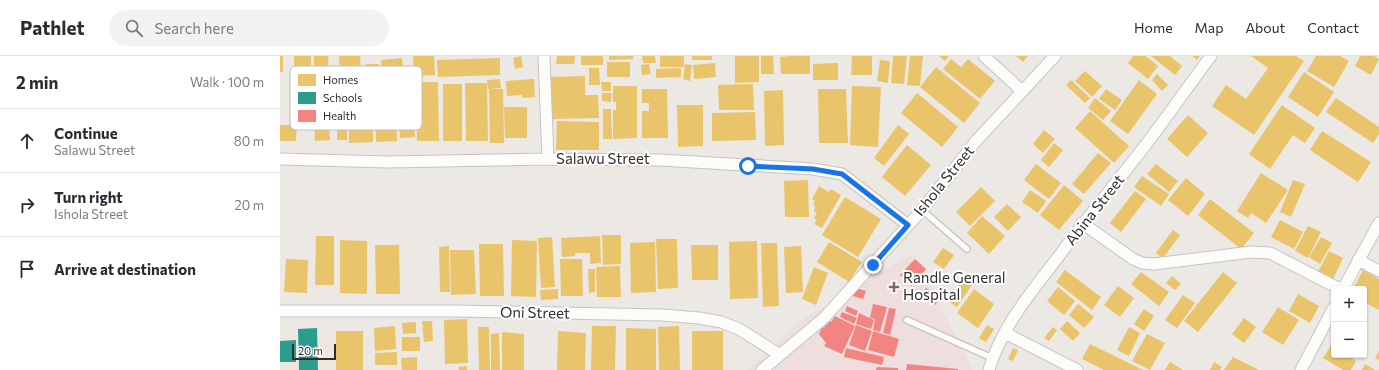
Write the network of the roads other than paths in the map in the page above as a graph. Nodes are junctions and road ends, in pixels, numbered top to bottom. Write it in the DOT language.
graph roads {
  1 [pos="544,56"];
  2 [pos="984,56"];
  3 [pos="1055,56"];
  4 [pos="1211,56"];
  5 [pos="1022,91"];
  6 [pos="280,159"];
  7 [pos="548,159"];
  8 [pos="922,210"];
  9 [pos="1082,223"];
  10 [pos="1379,223"];
  11 [pos="908,225"];
  12 [pos="967,249"];
  13 [pos="1358,260"];
  14 [pos="1379,270"];
  15 [pos="1336,286"];
  16 [pos="1344,286"];
  17 [pos="280,312"];
  18 [pos="1331,313"];
  19 [pos="907,320"];
  20 [pos="1004,333"];
  21 [pos="780,355"];
  22 [pos="992,358"];
  23 [pos="1303,369"];
  24 [pos="762,370"];
  25 [pos="989,370"];
  26 [pos="1077,370"];
  1 -- 7 [label="street"];
  2 -- 5 [label="street"];
  3 -- 5 [label="street, Ishola Street"];
  4 -- 9 [label="street, Abina Street"];
  5 -- 8 [label="street, Ishola Street"];
  6 -- 7 [label="street, Salawu Street"];
  7 -- 11 [label="street, Salawu Street"];
  8 -- 11 [label="street, Ishola Street"];
  8 -- 12 [label="lane"];
  9 -- 15 [label="street"];
  9 -- 20 [label="street, Abina Street"];
  10 -- 13 [label="street"];
  11 -- 21 [label="street, Ishola Street"];
  13 -- 14 [label="street"];
  13 -- 16 [label="street"];
  17 -- 21 [label="street, Oni Street"];
  18 -- 23 [label="street"];
  19 -- 22 [label="lane"];
  20 -- 22 [label="street, Abina Street"];
  20 -- 26 [label="street"];
  21 -- 24 [label="street, Ishola Street"];
  22 -- 25 [label="street, Abina Street"];
}
